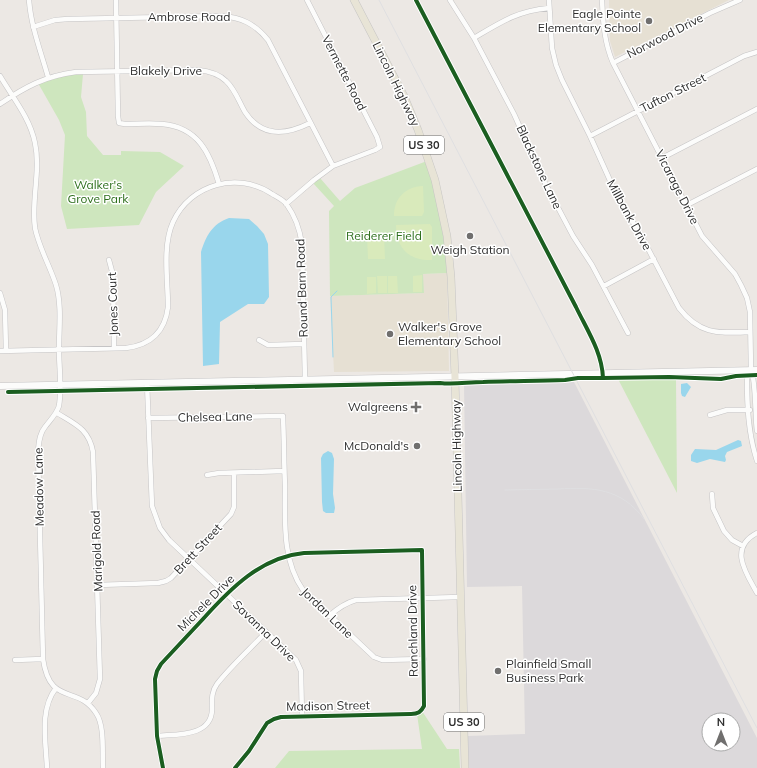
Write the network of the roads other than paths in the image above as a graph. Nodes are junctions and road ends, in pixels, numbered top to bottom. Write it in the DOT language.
graph roads {
  1 [pos="29,0"];
  2 [pos="116,0"];
  3 [pos="307,0"];
  4 [pos="354,0"];
  5 [pos="450,0"];
  6 [pos="549,0"];
  7 [pos="602,0"];
  8 [pos="740,0"];
  9 [pos="549,8"];
  10 [pos="116,18"];
  11 [pos="33,27"];
  12 [pos="474,38"];
  13 [pos="757,52"];
  14 [pos="613,63"];
  15 [pos="117,71"];
  16 [pos="0,76"];
  17 [pos="48,77"];
  18 [pos="12,96"];
  19 [pos="0,104"];
  20 [pos="757,109"];
  21 [pos="637,111"];
  22 [pos="310,123"];
  23 [pos="590,136"];
  24 [pos="662,158"];
  25 [pos="333,166"];
  26 [pos="757,169"];
  27 [pos="218,184"];
  28 [pos="286,204"];
  29 [pos="687,205"];
  30 [pos="654,259"];
  31 [pos="109,260"];
  32 [pos="604,286"];
  33 [pos="0,293"];
  34 [pos="749,332"];
  35 [pos="628,333"];
  36 [pos="259,340"];
  37 [pos="304,344"];
  38 [pos="114,348"];
  39 [pos="59,349"];
  40 [pos="0,351"];
  41 [pos="6,351"];
  42 [pos="754,370"];
  43 [pos="455,377"];
  44 [pos="305,380"];
  45 [pos="147,383"];
  46 [pos="60,385"];
  47 [pos="0,386"];
  48 [pos="747,410"];
  49 [pos="756,410"];
  50 [pos="57,413"];
  51 [pos="710,415"];
  52 [pos="283,416"];
  53 [pos="148,418"];
  54 [pos="757,431"];
  55 [pos="754,442"];
  56 [pos="757,461"];
  57 [pos="284,471"];
  58 [pos="234,473"];
  59 [pos="207,475"];
  60 [pos="712,494"];
  61 [pos="757,533"];
  62 [pos="743,546"];
  63 [pos="422,550"];
  64 [pos="288,555"];
  65 [pos="189,559"];
  66 [pos="98,584"];
  67 [pos="757,593"];
  68 [pos="226,594"];
  69 [pos="460,597"];
  70 [pos="422,598"];
  71 [pos="329,616"];
  72 [pos="266,632"];
  73 [pos="43,659"];
  74 [pos="424,659"];
  75 [pos="16,660"];
  76 [pos="56,688"];
  77 [pos="88,703"];
  78 [pos="422,711"];
  79 [pos="302,717"];
  80 [pos="157,736"];
  81 [pos="47,768"];
  82 [pos="103,768"];
  83 [pos="163,768"];
  84 [pos="235,768"];
  85 [pos="465,768"];
  1 -- 11 [label="street"];
  2 -- 10 [label="street"];
  3 -- 25 [label="street, Vermette Road"];
  4 -- 43 [label="main road, Lincoln Highway / US 30"];
  5 -- 12 [label="street, Blackstone Lane"];
  6 -- 9 [label="street, Millbank Drive"];
  7 -- 14 [label="street, Vicarage Drive"];
  8 -- 14 [label="street, Norwood Drive"];
  9 -- 12 [label="street"];
  9 -- 23 [label="street, Millbank Drive"];
  10 -- 11 [label="street, Ambrose Road"];
  10 -- 15 [label="street"];
  10 -- 22 [label="street, Ambrose Road"];
  11 -- 17 [label="street"];
  12 -- 32 [label="street, Blackstone Lane"];
  13 -- 21 [label="street, Tufton Street"];
  14 -- 21 [label="street, Vicarage Drive"];
  15 -- 17 [label="street, Blakely Drive"];
  15 -- 22 [label="street, Blakely Drive"];
  15 -- 27 [label="street"];
  16 -- 18 [label="street"];
  17 -- 18 [label="street, Blakely Drive"];
  18 -- 19 [label="street, Blakely Drive"];
  18 -- 39 [label="street"];
  20 -- 24 [label="street"];
  21 -- 23 [label="street, Tufton Street"];
  21 -- 24 [label="street, Vicarage Drive"];
  22 -- 25 [label="street, Ambrose Road"];
  23 -- 30 [label="street, Millbank Drive"];
  24 -- 29 [label="street, Vicarage Drive"];
  25 -- 28 [label="street"];
  26 -- 29 [label="street"];
  27 -- 28 [label="street, Round Barn Road"];
  27 -- 38 [label="street, Round Barn Road"];
  28 -- 37 [label="street, Round Barn Road"];
  29 -- 34 [label="street, Vicarage Drive"];
  30 -- 32 [label="street"];
  30 -- 34 [label="street, Millbank Drive"];
  31 -- 38 [label="street, Jones Court"];
  32 -- 35 [label="street, Blackstone Lane"];
  33 -- 41 [label="street"];
  34 -- 42 [label="street, Vicarage Drive"];
  36 -- 37 [label="street"];
  37 -- 44 [label="street, Round Barn Road"];
  38 -- 39 [label="street, Round Barn Road"];
  39 -- 41 [label="street, Round Barn Road"];
  39 -- 46 [label="street"];
  40 -- 41 [label="street, Round Barn Road"];
  42 -- 43 [label="street"];
  42 -- 48 [label="street, Vicarage Drive"];
  42 -- 49 [label="street, Vicarage Drive"];
  43 -- 44 [label="street"];
  43 -- 69 [label="main road, Lincoln Highway / US 30"];
  44 -- 45 [label="street"];
  45 -- 46 [label="street"];
  45 -- 53 [label="street, Savanna Drive"];
  46 -- 47 [label="street"];
  46 -- 50 [label="street"];
  48 -- 49 [label="street"];
  48 -- 51 [label="street"];
  48 -- 55 [label="street, Vicarage Drive"];
  49 -- 54 [label="street, Vicarage Drive"];
  50 -- 66 [label="street, Marigold Road"];
  50 -- 73 [label="street, Meadow Lane"];
  52 -- 53 [label="street, Chelsea Lane"];
  52 -- 57 [label="street, Jordan Lane"];
  53 -- 65 [label="street, Savanna Drive"];
  55 -- 56 [label="street, Vicarage Drive"];
  57 -- 58 [label="street"];
  57 -- 64 [label="street, Jordan Lane"];
  58 -- 59 [label="street"];
  58 -- 65 [label="street, Brett Street"];
  60 -- 62 [label="street"];
  61 -- 62 [label="street"];
  62 -- 67 [label="street"];
  63 -- 64 [label="street, Michele Drive"];
  63 -- 70 [label="street, Ranchland Drive"];
  64 -- 68 [label="street, Michele Drive"];
  64 -- 71 [label="street, Jordan Lane"];
  65 -- 66 [label="street, Brett Street"];
  65 -- 68 [label="street, Savanna Drive"];
  66 -- 77 [label="street, Marigold Road"];
  68 -- 72 [label="street, Savanna Drive"];
  68 -- 80 [label="street, Michele Drive"];
  69 -- 70 [label="street"];
  69 -- 85 [label="main road, Lincoln Highway / US 30"];
  70 -- 71 [label="street"];
  70 -- 74 [label="street, Ranchland Drive"];
  71 -- 74 [label="street, Jordan Lane"];
  72 -- 79 [label="street, Savanna Drive"];
  72 -- 80 [label="street"];
  73 -- 75 [label="street"];
  73 -- 76 [label="street, Meadow Lane"];
  74 -- 78 [label="street, Ranchland Drive"];
  76 -- 77 [label="street, Meadow Lane"];
  76 -- 81 [label="street"];
  77 -- 82 [label="street"];
  78 -- 79 [label="street, Madison Street"];
  79 -- 84 [label="street, Madison Street"];
  80 -- 83 [label="street, Michele Drive"];
}
